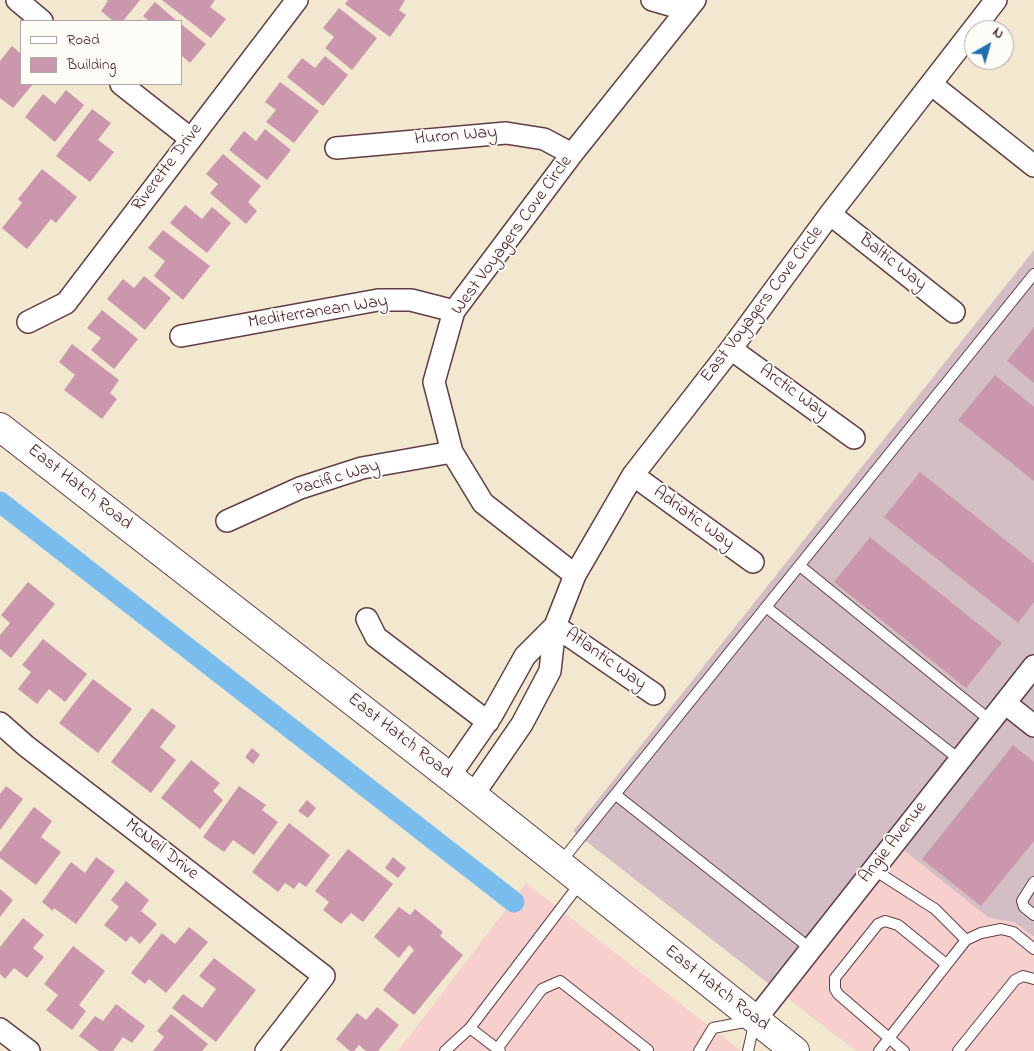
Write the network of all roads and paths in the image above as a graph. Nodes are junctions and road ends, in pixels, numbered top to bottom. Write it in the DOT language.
graph roads {
  1 [pos="17,0"];
  2 [pos="297,0"];
  3 [pos="652,0"];
  4 [pos="996,0"];
  5 [pos="691,5"];
  6 [pos="41,20"];
  7 [pos="931,84"];
  8 [pos="122,85"];
  9 [pos="191,139"];
  10 [pos="336,148"];
  11 [pos="572,154"];
  12 [pos="1034,166"];
  13 [pos="830,214"];
  14 [pos="1034,274"];
  15 [pos="454,311"];
  16 [pos="954,312"];
  17 [pos="28,322"];
  18 [pos="181,336"];
  19 [pos="731,349"];
  20 [pos="0,427"];
  21 [pos="854,438"];
  22 [pos="452,452"];
  23 [pos="633,475"];
  24 [pos="227,522"];
  25 [pos="753,562"];
  26 [pos="800,566"];
  27 [pos="575,575"];
  28 [pos="766,607"];
  29 [pos="367,619"];
  30 [pos="555,626"];
  31 [pos="1034,666"];
  32 [pos="654,694"];
  33 [pos="1005,703"];
  34 [pos="991,721"];
  35 [pos="488,722"];
  36 [pos="0,723"];
  37 [pos="1034,726"];
  38 [pos="960,760"];
  39 [pos="449,776"];
  40 [pos="473,795"];
  41 [pos="616,795"];
  42 [pos="560,864"];
  43 [pos="875,867"];
  44 [pos="581,881"];
  45 [pos="1034,882"];
  46 [pos="1034,915"];
  47 [pos="966,940"];
  48 [pos="811,949"];
  49 [pos="1034,949"];
  50 [pos="946,964"];
  51 [pos="1034,979"];
  52 [pos="755,1020"];
  53 [pos="470,1028"];
  54 [pos="0,1029"];
  55 [pos="888,1038"];
  56 [pos="499,1050"];
  57 [pos="29,1051"];
  58 [pos="266,1051"];
  59 [pos="445,1051"];
  60 [pos="646,1051"];
  61 [pos="700,1051"];
  62 [pos="748,1051"];
  63 [pos="796,1051"];
  64 [pos="879,1051"];
  65 [pos="904,1051"];
  66 [pos="958,1051"];
  1 -- 6 [label="street"];
  2 -- 9 [label="street, Riverette Drive"];
  3 -- 5 [label="street"];
  4 -- 7 [label="street, East Voyagers Cove Circle"];
  5 -- 11 [label="street, West Voyagers Cove Circle"];
  7 -- 12 [label="street"];
  7 -- 13 [label="street, East Voyagers Cove Circle"];
  8 -- 9 [label="street"];
  9 -- 17 [label="street, Riverette Drive"];
  10 -- 11 [label="street, Huron Way"];
  11 -- 15 [label="street, West Voyagers Cove Circle"];
  13 -- 16 [label="street, Baltic Way"];
  13 -- 19 [label="street, East Voyagers Cove Circle"];
  14 -- 26 [label="lane"];
  15 -- 18 [label="street, Mediterranean Way"];
  15 -- 22 [label="street, West Voyagers Cove Circle"];
  19 -- 21 [label="street, Arctic Way"];
  19 -- 23 [label="street, East Voyagers Cove Circle"];
  20 -- 39 [label="main road, East Hatch Road"];
  22 -- 24 [label="street, Pacific Way"];
  22 -- 27 [label="street, West Voyagers Cove Circle"];
  23 -- 25 [label="street, Adriatic Way"];
  23 -- 27 [label="street, East Voyagers Cove Circle"];
  26 -- 28 [label="lane"];
  26 -- 34 [label="lane"];
  27 -- 30 [label="street, East Voyagers Cove Circle"];
  28 -- 38 [label="lane"];
  28 -- 41 [label="lane"];
  29 -- 35 [label="street"];
  30 -- 32 [label="street, Atlantic Way"];
  30 -- 35 [label="street, East Voyagers Cove Circle"];
  30 -- 40 [label="street, East Voyagers Cove Circle"];
  31 -- 33 [label="street, Angie Avenue"];
  33 -- 34 [label="street, Angie Avenue"];
  33 -- 37 [label="street"];
  34 -- 38 [label="street, Angie Avenue"];
  35 -- 39 [label="street, East Voyagers Cove Circle"];
  36 -- 58 [label="street, McNeil Drive"];
  38 -- 43 [label="street, Angie Avenue"];
  39 -- 40 [label="main road, East Hatch Road"];
  40 -- 42 [label="main road, East Hatch Road"];
  41 -- 42 [label="lane"];
  41 -- 48 [label="lane"];
  42 -- 44 [label="main road, East Hatch Road"];
  43 -- 47 [label="lane"];
  43 -- 48 [label="street, Angie Avenue"];
  44 -- 52 [label="main road, East Hatch Road"];
  44 -- 53 [label="lane"];
  45 -- 46 [label="lane"];
  47 -- 49 [label="lane"];
  47 -- 50 [label="lane"];
  48 -- 52 [label="street, Angie Avenue"];
  50 -- 55 [label="lane"];
  50 -- 55 [label="lane"];
  51 -- 66 [label="lane"];
  52 -- 61 [label="lane"];
  52 -- 62 [label="lane"];
  52 -- 63 [label="main road, East Hatch Road"];
  53 -- 56 [label="lane"];
  53 -- 59 [label="lane"];
  54 -- 57 [label="street"];
  55 -- 64 [label="lane"];
  55 -- 65 [label="lane"];
  56 -- 60 [label="lane"];
}
